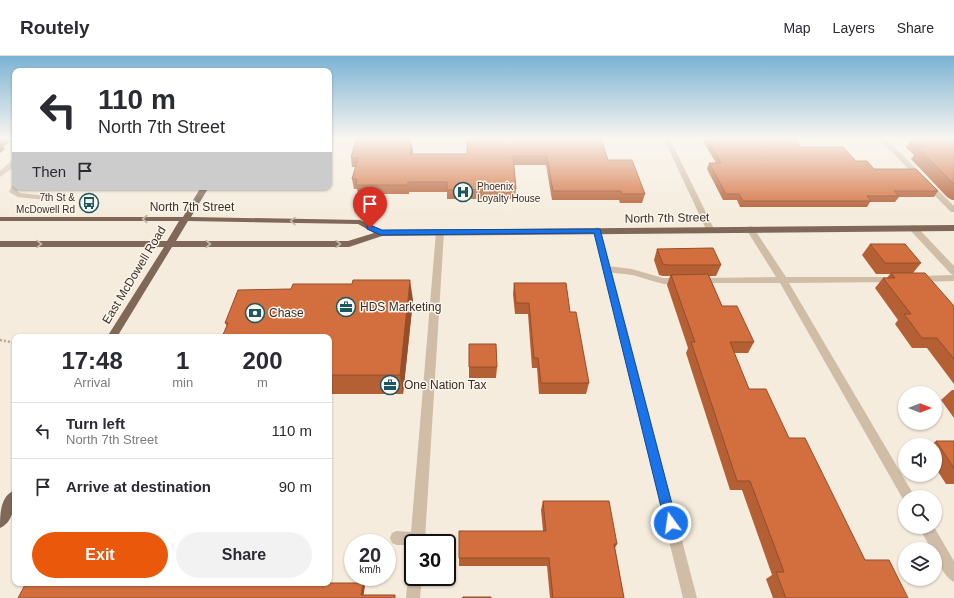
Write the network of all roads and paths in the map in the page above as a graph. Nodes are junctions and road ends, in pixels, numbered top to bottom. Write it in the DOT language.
graph roads {
  1 [pos="679,164"];
  2 [pos="908,164"];
  3 [pos="12,165"];
  4 [pos="0,175"];
  5 [pos="14,190"];
  6 [pos="203,190"];
  7 [pos="47,198"];
  8 [pos="954,210"];
  9 [pos="0,219"];
  10 [pos="184,219"];
  11 [pos="913,228"];
  12 [pos="954,228"];
  13 [pos="710,229"];
  14 [pos="750,229"];
  15 [pos="597,230"];
  16 [pos="440,232"];
  17 [pos="381,233"];
  18 [pos="0,244"];
  19 [pos="169,244"];
  20 [pos="607,269"];
  21 [pos="954,272"];
  22 [pos="954,278"];
  23 [pos="783,280"];
  24 [pos="114,334"];
  25 [pos="0,340"];
  26 [pos="12,342"];
  27 [pos="905,490"];
  28 [pos="12,501"];
  29 [pos="0,520"];
  30 [pos="418,534"];
  31 [pos="930,534"];
  32 [pos="397,538"];
  33 [pos="404,539"];
  34 [pos="954,575"];
  35 [pos="414,586"];
  36 [pos="413,598"];
  37 [pos="690,598"];
  1 -- 13 [label="street"];
  2 -- 8 [label="street"];
  3 -- 4 [label="street"];
  5 -- 7 [label="street"];
  6 -- 10 [label="main road, East McDowell Road"];
  10 -- 9 [label="main road, North 7th Street, one-way"];
  17 -- 10 [label="main road, North 7th Street, one-way"];
  10 -- 19 [label="main road, East McDowell Road"];
  11 -- 12 [label="main road, North 7th Street"];
  11 -- 14 [label="main road, North 7th Street"];
  11 -- 21 [label="street"];
  13 -- 14 [label="main road, North 7th Street"];
  13 -- 15 [label="main road, North 7th Street"];
  14 -- 23 [label="street"];
  15 -- 16 [label="main road, North 7th Street"];
  15 -- 20 [label="street"];
  16 -- 17 [label="main road, North 7th Street"];
  16 -- 30 [label="street"];
  19 -- 17 [label="main road, North 7th Street, one-way"];
  18 -- 19 [label="main road, North 7th Street, one-way"];
  19 -- 24 [label="main road, East McDowell Road"];
  20 -- 23 [label="street"];
  20 -- 37 [label="street"];
  22 -- 23 [label="street"];
  23 -- 27 [label="street"];
  25 -- 26 [label="path"];
  28 -- 29 [label="main road"];
  31 -- 34 [label="street"];
  32 -- 33 [label="street"];
  35 -- 36 [label="street"];
}
